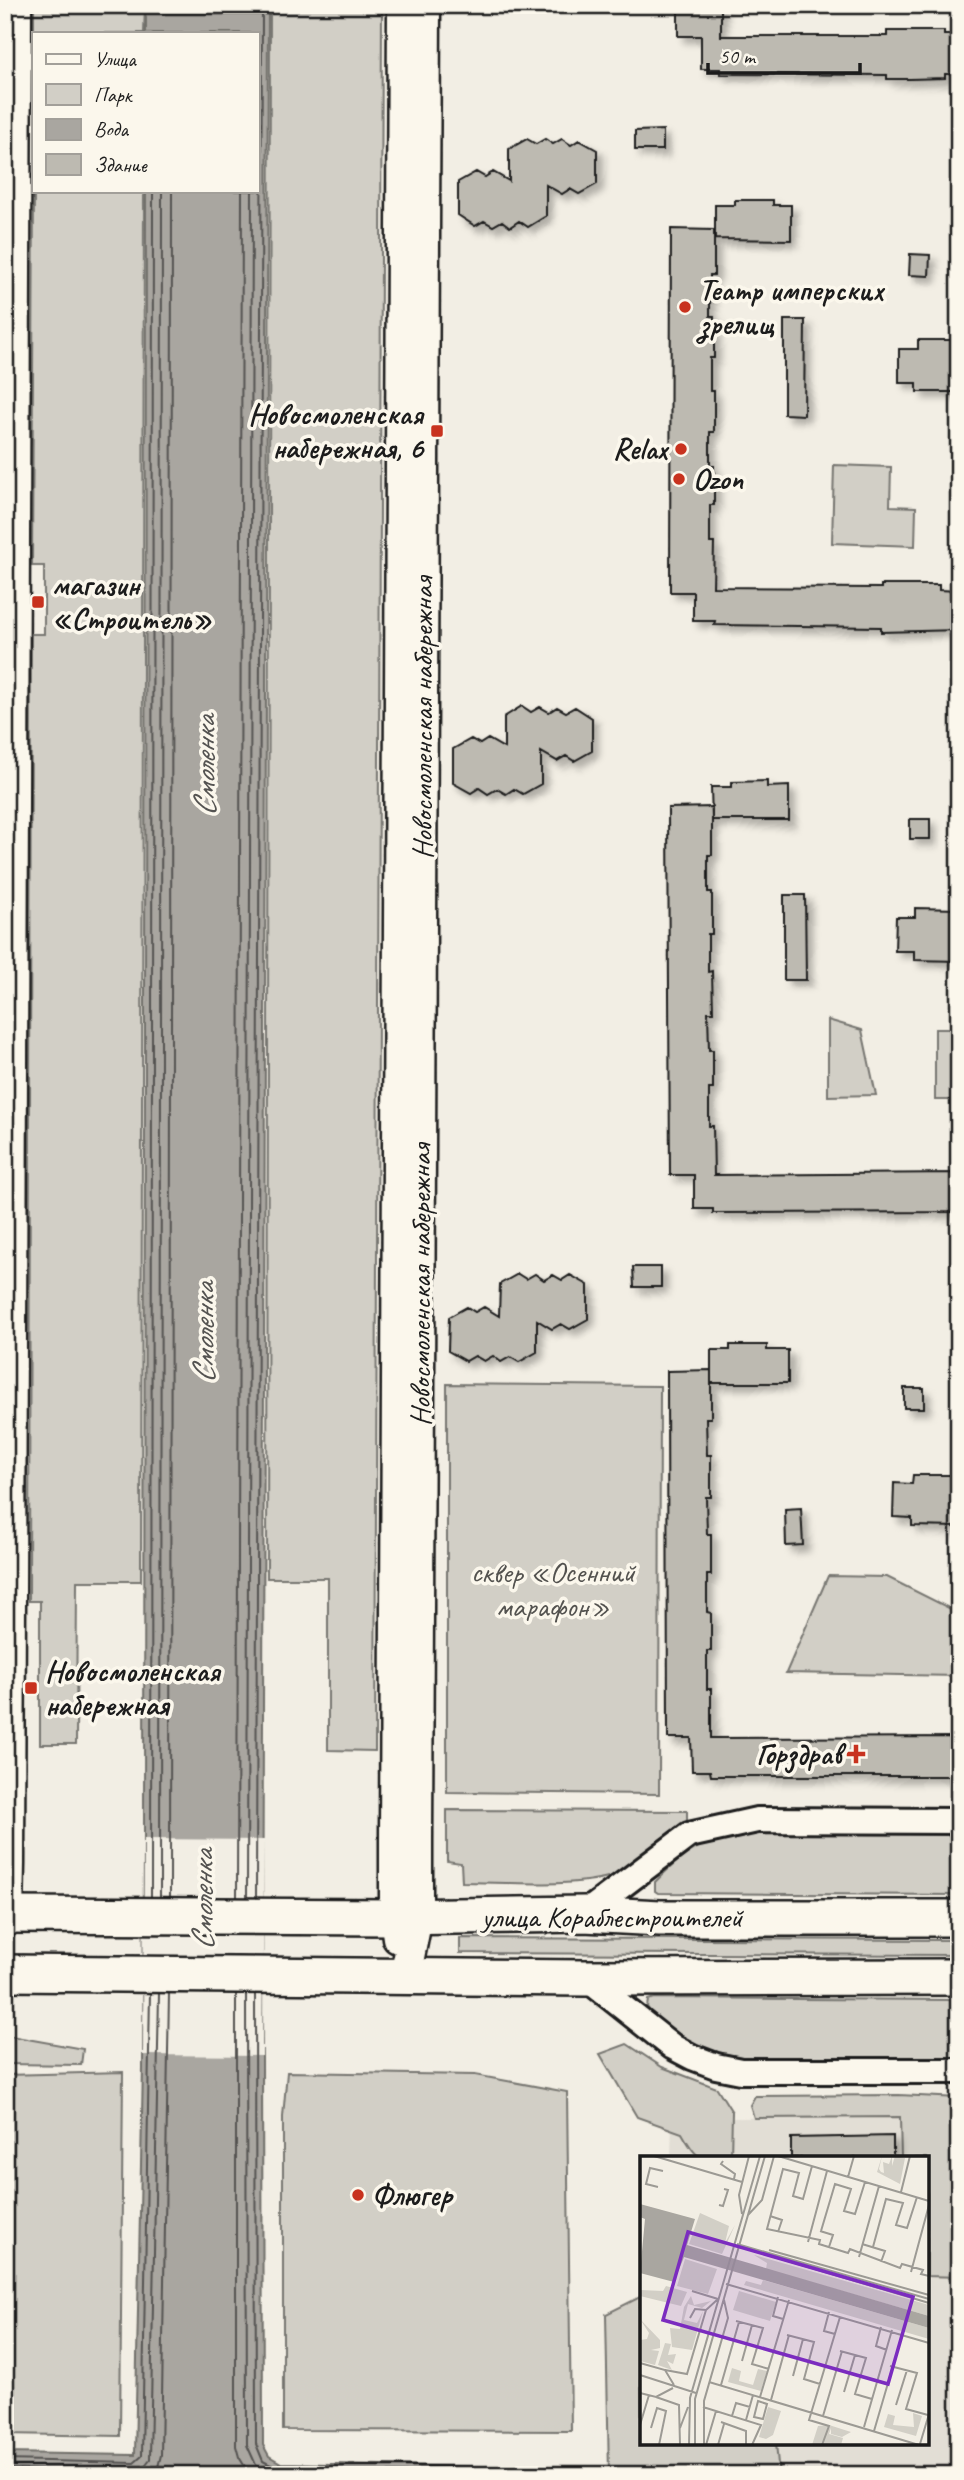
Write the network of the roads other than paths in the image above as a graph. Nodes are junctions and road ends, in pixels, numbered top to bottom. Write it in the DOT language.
graph roads {
  1 [pos="16,5"];
  2 [pos="402,5"];
  3 [pos="425,5"];
  4 [pos="959,1821"];
  5 [pos="584,1914"];
  6 [pos="406,1917"];
  7 [pos="6,1918"];
  8 [pos="959,1918"];
  9 [pos="5,1973"];
  10 [pos="405,1977"];
  11 [pos="959,1977"];
  12 [pos="586,1978"];
  13 [pos="959,2071"];
  1 -- 7 [label="street"];
  2 -- 6 [label="street, Новосмоленская набережная"];
  3 -- 6 [label="street, Новосмоленская набережная"];
  4 -- 5 [label="street"];
  5 -- 6 [label="main road, улица Кораблестроителей"];
  5 -- 8 [label="main road, улица Кораблестроителей"];
  6 -- 7 [label="main road, улица Кораблестроителей"];
  6 -- 10 [label="street, Новосмоленская набережная"];
  9 -- 10 [label="main road, улица Кораблестроителей"];
  10 -- 12 [label="main road, улица Кораблестроителей"];
  11 -- 12 [label="main road, улица Кораблестроителей"];
  12 -- 13 [label="street"];
}
